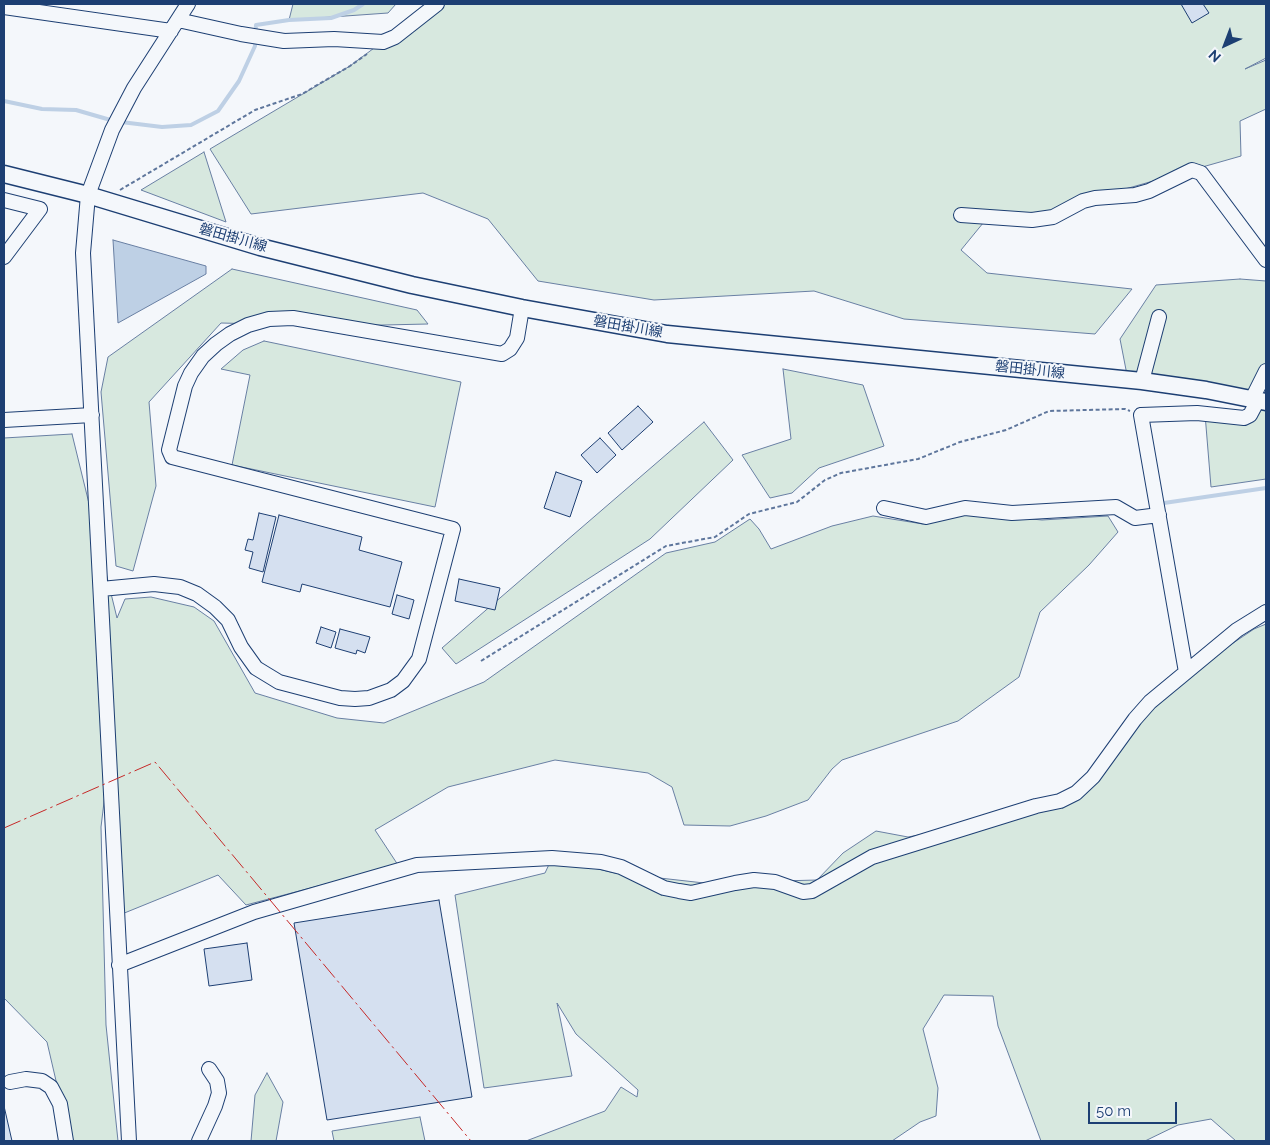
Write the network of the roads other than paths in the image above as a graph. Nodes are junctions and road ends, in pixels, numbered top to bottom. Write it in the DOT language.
graph roads {
  1 [pos="188,4"];
  2 [pos="437,4"];
  3 [pos="4,7"];
  4 [pos="174,25"];
  5 [pos="4,174"];
  6 [pos="88,195"];
  7 [pos="4,200"];
  8 [pos="961,215"];
  9 [pos="4,257"];
  10 [pos="1266,260"];
  11 [pos="522,308"];
  12 [pos="1159,316"];
  13 [pos="1266,372"];
  14 [pos="1142,381"];
  15 [pos="1259,400"];
  16 [pos="92,415"];
  17 [pos="4,420"];
  18 [pos="884,508"];
  19 [pos="1159,515"];
  20 [pos="101,589"];
  21 [pos="1266,612"];
  22 [pos="1186,672"];
  23 [pos="119,965"];
  24 [pos="209,1069"];
  25 [pos="10,1082"];
  26 [pos="66,1141"];
  27 [pos="128,1141"];
  28 [pos="199,1141"];
  1 -- 4 [label="street"];
  2 -- 4 [label="street"];
  3 -- 4 [label="street"];
  4 -- 6 [label="street"];
  5 -- 6 [label="main road, 磐田掛川線"];
  6 -- 11 [label="main road, 磐田掛川線"];
  6 -- 16 [label="street"];
  7 -- 9 [label="street"];
  8 -- 10 [label="street"];
  11 -- 14 [label="main road, 磐田掛川線"];
  11 -- 20 [label="street"];
  12 -- 14 [label="street"];
  13 -- 15 [label="street"];
  14 -- 15 [label="main road, 磐田掛川線"];
  15 -- 19 [label="street"];
  16 -- 17 [label="street"];
  16 -- 20 [label="street"];
  18 -- 19 [label="street"];
  19 -- 22 [label="street"];
  20 -- 23 [label="street"];
  21 -- 22 [label="street"];
  22 -- 23 [label="street"];
  23 -- 27 [label="street"];
  24 -- 28 [label="street"];
  25 -- 26 [label="street"];
}
